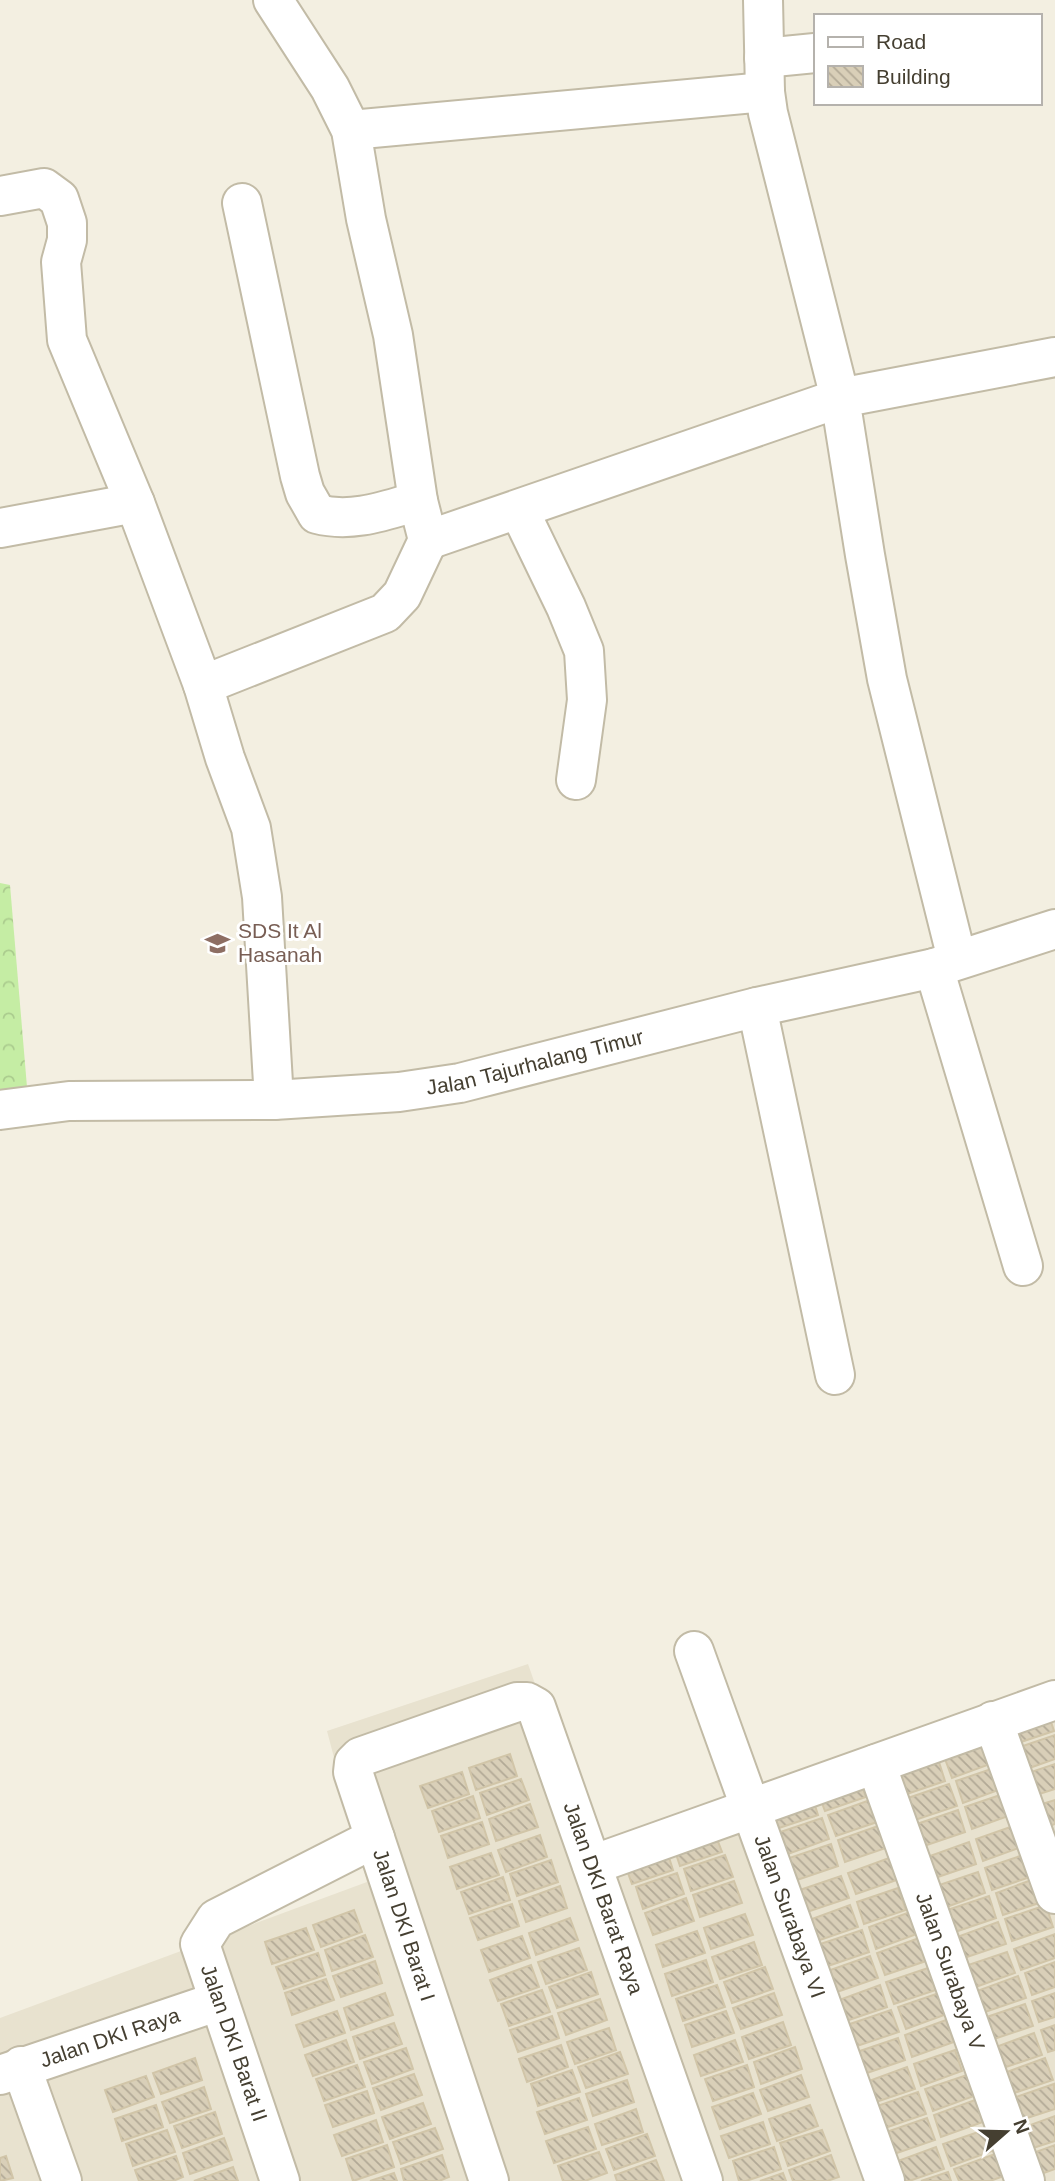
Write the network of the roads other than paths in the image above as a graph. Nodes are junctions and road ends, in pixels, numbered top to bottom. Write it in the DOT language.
graph roads {
  1 [pos="272,0"];
  2 [pos="763,0"];
  3 [pos="814,53"];
  4 [pos="764,75"];
  5 [pos="351,130"];
  6 [pos="0,195"];
  7 [pos="242,203"];
  8 [pos="1055,357"];
  9 [pos="840,398"];
  10 [pos="418,501"];
  11 [pos="135,503"];
  12 [pos="519,510"];
  13 [pos="0,528"];
  14 [pos="428,540"];
  15 [pos="204,685"];
  16 [pos="576,780"];
  17 [pos="1055,929"];
  18 [pos="946,963"];
  19 [pos="757,1007"];
  20 [pos="274,1100"];
  21 [pos="0,1110"];
  22 [pos="1023,1266"];
  23 [pos="835,1375"];
  24 [pos="694,1651"];
  25 [pos="1055,1700"];
  26 [pos="993,1721"];
  27 [pos="445,1727"];
  28 [pos="876,1763"];
  29 [pos="751,1808"];
  30 [pos="375,1838"];
  31 [pos="592,1865"];
  32 [pos="1055,1894"];
  33 [pos="219,2001"];
  34 [pos="11,2071"];
  35 [pos="62,2181"];
  36 [pos="280,2181"];
  37 [pos="489,2181"];
  38 [pos="704,2181"];
  39 [pos="885,2181"];
  40 [pos="1025,2181"];
  1 -- 5 [label="street"];
  2 -- 4 [label="street"];
  3 -- 4 [label="street"];
  4 -- 5 [label="street"];
  4 -- 9 [label="street"];
  5 -- 10 [label="street"];
  6 -- 11 [label="street"];
  7 -- 10 [label="street"];
  8 -- 9 [label="street"];
  9 -- 12 [label="street"];
  9 -- 18 [label="street"];
  10 -- 14 [label="street"];
  11 -- 13 [label="street"];
  11 -- 15 [label="street"];
  12 -- 14 [label="street"];
  12 -- 16 [label="street"];
  14 -- 15 [label="street"];
  15 -- 20 [label="street"];
  17 -- 18 [label="street, Jalan Tajurhalang Timur"];
  18 -- 19 [label="street, Jalan Tajurhalang Timur"];
  18 -- 22 [label="street"];
  19 -- 20 [label="street, Jalan Tajurhalang Timur"];
  19 -- 23 [label="street"];
  20 -- 21 [label="street, Jalan Tajurhalang Timur"];
  24 -- 29 [label="street, Jalan Surabaya VI"];
  25 -- 26 [label="street"];
  26 -- 28 [label="street"];
  26 -- 32 [label="street"];
  27 -- 30 [label="street, Jalan DKI Barat I"];
  27 -- 31 [label="street, Jalan DKI Barat Raya"];
  28 -- 29 [label="street"];
  28 -- 40 [label="street, Jalan Surabaya V"];
  29 -- 31 [label="street"];
  29 -- 39 [label="street, Jalan Surabaya VI"];
  30 -- 33 [label="street, Jalan DKI Barat II"];
  30 -- 37 [label="street, Jalan DKI Barat I"];
  31 -- 38 [label="street, Jalan DKI Barat Raya"];
  33 -- 34 [label="street, Jalan DKI Raya"];
  33 -- 36 [label="street, Jalan DKI Barat II"];
  34 -- 35 [label="street"];
}
